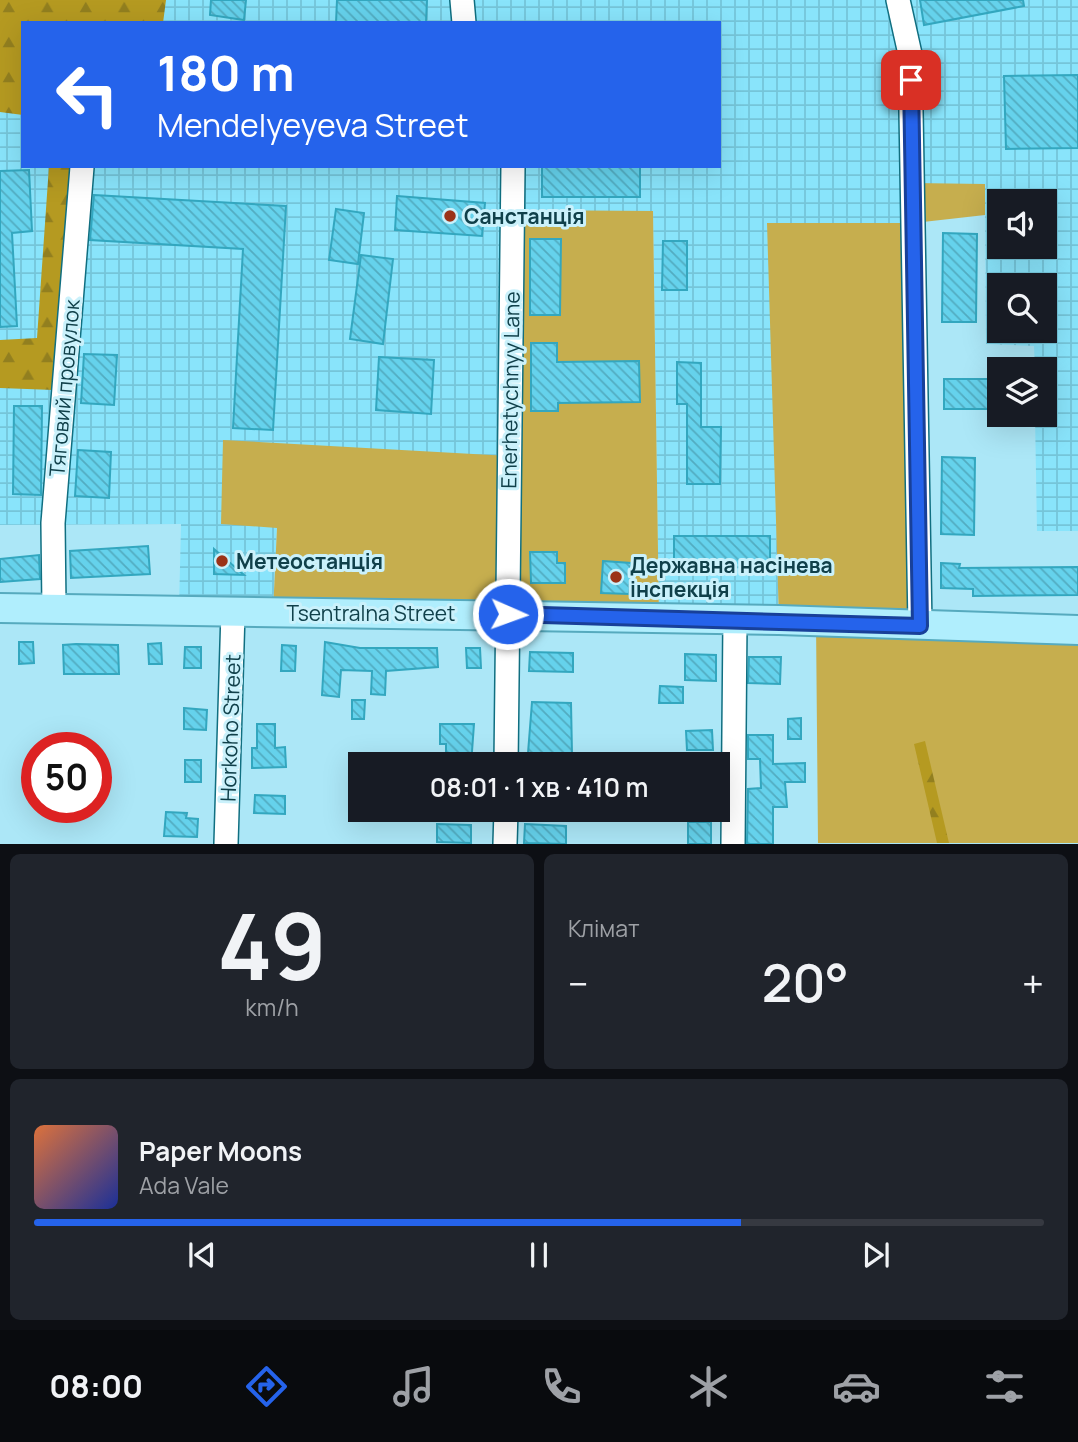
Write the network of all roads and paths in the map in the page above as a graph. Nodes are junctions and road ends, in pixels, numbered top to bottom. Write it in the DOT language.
graph roads {
  1 [pos="462,0"];
  2 [pos="898,0"];
  3 [pos="464,21"];
  4 [pos="82,168"];
  5 [pos="513,168"];
  6 [pos="0,608"];
  7 [pos="54,608"];
  8 [pos="233,612"];
  9 [pos="508,614"];
  10 [pos="735,620"];
  11 [pos="920,626"];
  12 [pos="1078,629"];
  13 [pos="506,752"];
  14 [pos="506,822"];
  15 [pos="226,844"];
  16 [pos="505,844"];
  17 [pos="733,844"];
  1 -- 3 [label="street"];
  2 -- 11 [label="street"];
  4 -- 7 [label="street, Тяговий провулок"];
  5 -- 9 [label="street, Enerhetychnyy Lane"];
  6 -- 7 [label="main road, Tsentralna Street"];
  7 -- 8 [label="main road, Tsentralna Street"];
  8 -- 9 [label="main road, Tsentralna Street"];
  8 -- 15 [label="street, Horkoho Street"];
  9 -- 10 [label="main road, Tsentralna Street"];
  9 -- 13 [label="street, Enerhetychnyy Lane"];
  10 -- 11 [label="main road, Tsentralna Street"];
  10 -- 17 [label="street"];
  11 -- 12 [label="main road, Tsentralna Street"];
  14 -- 16 [label="street"];
}
